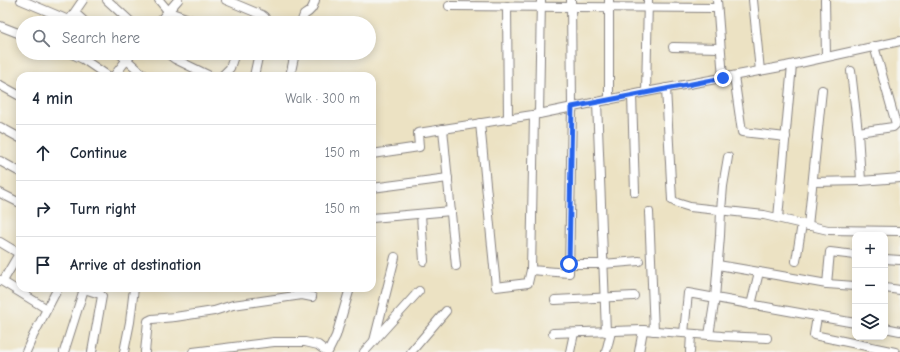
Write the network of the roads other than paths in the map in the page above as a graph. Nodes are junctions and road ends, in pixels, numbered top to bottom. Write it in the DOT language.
graph roads {
  1 [pos="21,0"];
  2 [pos="83,0"];
  3 [pos="107,0"];
  4 [pos="159,0"];
  5 [pos="178,0"];
  6 [pos="226,0"];
  7 [pos="315,0"];
  8 [pos="753,0"];
  9 [pos="825,0"];
  10 [pos="541,3"];
  11 [pos="571,4"];
  12 [pos="609,4"];
  13 [pos="648,4"];
  14 [pos="717,4"];
  15 [pos="449,6"];
  16 [pos="507,6"];
  17 [pos="169,12"];
  18 [pos="75,13"];
  19 [pos="59,16"];
  20 [pos="72,16"];
  21 [pos="78,16"];
  22 [pos="124,16"];
  23 [pos="165,16"];
  24 [pos="180,16"];
  25 [pos="264,16"];
  26 [pos="304,16"];
  27 [pos="0,26"];
  28 [pos="16,32"];
  29 [pos="900,41"];
  30 [pos="874,46"];
  31 [pos="673,47"];
  32 [pos="720,48"];
  33 [pos="826,57"];
  34 [pos="84,60"];
  35 [pos="127,60"];
  36 [pos="177,60"];
  37 [pos="233,60"];
  38 [pos="258,60"];
  39 [pos="294,60"];
  40 [pos="792,65"];
  41 [pos="292,67"];
  42 [pos="760,71"];
  43 [pos="851,71"];
  44 [pos="102,72"];
  45 [pos="117,72"];
  46 [pos="140,72"];
  47 [pos="202,72"];
  48 [pos="226,72"];
  49 [pos="255,72"];
  50 [pos="291,72"];
  51 [pos="294,72"];
  52 [pos="734,76"];
  53 [pos="723,78"];
  54 [pos="0,85"];
  55 [pos="666,88"];
  56 [pos="822,90"];
  57 [pos="646,92"];
  58 [pos="16,94"];
  59 [pos="632,95"];
  60 [pos="609,100"];
  61 [pos="597,102"];
  62 [pos="572,107"];
  63 [pos="536,114"];
  64 [pos="508,119"];
  65 [pos="480,123"];
  66 [pos="0,127"];
  67 [pos="443,129"];
  68 [pos="858,132"];
  69 [pos="16,136"];
  70 [pos="786,137"];
  71 [pos="376,153"];
  72 [pos="728,157"];
  73 [pos="0,161"];
  74 [pos="16,170"];
  75 [pos="448,178"];
  76 [pos="900,178"];
  77 [pos="861,181"];
  78 [pos="813,182"];
  79 [pos="376,187"];
  80 [pos="634,192"];
  81 [pos="0,193"];
  82 [pos="16,201"];
  83 [pos="451,211"];
  84 [pos="721,211"];
  85 [pos="649,212"];
  86 [pos="421,214"];
  87 [pos="376,218"];
  88 [pos="778,218"];
  89 [pos="805,225"];
  90 [pos="900,231"];
  91 [pos="0,242"];
  92 [pos="16,251"];
  93 [pos="852,255"];
  94 [pos="395,257"];
  95 [pos="16,259"];
  96 [pos="888,259"];
  97 [pos="900,260"];
  98 [pos="424,261"];
  99 [pos="639,261"];
  100 [pos="796,261"];
  101 [pos="569,264"];
  102 [pos="603,264"];
  103 [pos="718,265"];
  104 [pos="456,266"];
  105 [pos="531,270"];
  106 [pos="759,272"];
  107 [pos="1,280"];
  108 [pos="827,284"];
  109 [pos="852,286"];
  110 [pos="888,288"];
  111 [pos="16,289"];
  112 [pos="900,290"];
  113 [pos="419,291"];
  114 [pos="20,292"];
  115 [pos="56,292"];
  116 [pos="82,292"];
  117 [pos="94,292"];
  118 [pos="134,292"];
  119 [pos="349,292"];
  120 [pos="634,296"];
  121 [pos="312,298"];
  122 [pos="714,298"];
  123 [pos="604,299"];
  124 [pos="555,300"];
  125 [pos="751,305"];
  126 [pos="47,309"];
  127 [pos="446,311"];
  128 [pos="817,317"];
  129 [pos="852,323"];
  130 [pos="888,329"];
  131 [pos="643,330"];
  132 [pos="654,331"];
  133 [pos="900,331"];
  134 [pos="608,332"];
  135 [pos="552,333"];
  136 [pos="574,333"];
  137 [pos="687,334"];
  138 [pos="709,335"];
  139 [pos="767,338"];
  140 [pos="374,341"];
  141 [pos="26,352"];
  142 [pos="64,352"];
  143 [pos="92,352"];
  144 [pos="124,352"];
  145 [pos="145,352"];
  146 [pos="193,352"];
  147 [pos="328,352"];
  148 [pos="364,352"];
  149 [pos="411,352"];
  150 [pos="570,352"];
  151 [pos="606,352"];
  152 [pos="639,352"];
  153 [pos="690,352"];
  154 [pos="895,352"];
  1 -- 19 [label="street"];
  2 -- 18 [label="street"];
  3 -- 22 [label="street"];
  4 -- 17 [label="street"];
  5 -- 17 [label="street"];
  6 -- 25 [label="street"];
  7 -- 26 [label="street"];
  8 -- 42 [label="street"];
  9 -- 33 [label="street"];
  10 -- 11 [label="street"];
  10 -- 16 [label="street"];
  10 -- 63 [label="street"];
  11 -- 12 [label="street"];
  11 -- 62 [label="street"];
  12 -- 13 [label="street"];
  12 -- 60 [label="street"];
  13 -- 14 [label="street"];
  13 -- 57 [label="street"];
  14 -- 32 [label="street"];
  15 -- 16 [label="street"];
  16 -- 64 [label="street"];
  17 -- 23 [label="street"];
  17 -- 24 [label="street"];
  18 -- 20 [label="street"];
  18 -- 21 [label="street"];
  27 -- 28 [label="street"];
  29 -- 30 [label="street"];
  30 -- 33 [label="street"];
  30 -- 68 [label="street"];
  31 -- 32 [label="street"];
  32 -- 53 [label="street"];
  33 -- 40 [label="street"];
  34 -- 44 [label="street"];
  35 -- 45 [label="street"];
  35 -- 46 [label="street"];
  36 -- 47 [label="street"];
  37 -- 48 [label="street"];
  38 -- 49 [label="street"];
  39 -- 41 [label="street"];
  40 -- 42 [label="street"];
  40 -- 70 [label="street"];
  41 -- 50 [label="street"];
  41 -- 51 [label="street"];
  42 -- 52 [label="street"];
  43 -- 68 [label="street"];
  52 -- 53 [label="street"];
  52 -- 70 [label="street"];
  53 -- 55 [label="street"];
  54 -- 58 [label="street"];
  55 -- 57 [label="street"];
  55 -- 84 [label="street"];
  56 -- 78 [label="street"];
  57 -- 59 [label="street"];
  59 -- 60 [label="street"];
  59 -- 80 [label="street"];
  60 -- 61 [label="street"];
  61 -- 62 [label="street"];
  61 -- 102 [label="street"];
  62 -- 63 [label="street"];
  62 -- 101 [label="street"];
  63 -- 64 [label="street"];
  63 -- 105 [label="street"];
  64 -- 65 [label="street"];
  65 -- 67 [label="street"];
  65 -- 105 [label="street"];
  66 -- 69 [label="street"];
  67 -- 71 [label="street"];
  67 -- 75 [label="street"];
  68 -- 77 [label="street"];
  70 -- 88 [label="street"];
  72 -- 84 [label="street"];
  73 -- 74 [label="street"];
  75 -- 79 [label="street"];
  75 -- 83 [label="street"];
  76 -- 77 [label="street"];
  77 -- 78 [label="street"];
  78 -- 89 [label="street"];
  81 -- 82 [label="street"];
  83 -- 86 [label="street"];
  83 -- 104 [label="street"];
  84 -- 88 [label="street"];
  84 -- 103 [label="street"];
  85 -- 132 [label="street"];
  86 -- 87 [label="street"];
  86 -- 98 [label="street"];
  88 -- 89 [label="street"];
  89 -- 90 [label="street"];
  89 -- 100 [label="street"];
  91 -- 92 [label="street"];
  93 -- 108 [label="street"];
  94 -- 140 [label="street"];
  95 -- 107 [label="street"];
  96 -- 97 [label="street"];
  99 -- 102 [label="street"];
  101 -- 102 [label="street"];
  101 -- 105 [label="street"];
  102 -- 123 [label="street"];
  103 -- 106 [label="street"];
  103 -- 122 [label="street"];
  106 -- 108 [label="street"];
  106 -- 125 [label="street"];
  107 -- 111 [label="street"];
  108 -- 109 [label="street"];
  110 -- 112 [label="street"];
  113 -- 140 [label="street"];
  114 -- 126 [label="street"];
  115 -- 126 [label="street"];
  116 -- 142 [label="street"];
  117 -- 143 [label="street"];
  118 -- 144 [label="street"];
  119 -- 147 [label="street"];
  120 -- 123 [label="street"];
  121 -- 145 [label="street"];
  122 -- 125 [label="street"];
  122 -- 137 [label="street"];
  122 -- 138 [label="street"];
  123 -- 124 [label="street"];
  123 -- 134 [label="street"];
  125 -- 128 [label="street"];
  126 -- 141 [label="street"];
  127 -- 149 [label="street"];
  128 -- 129 [label="street"];
  128 -- 154 [label="street"];
  130 -- 133 [label="street"];
  131 -- 132 [label="street"];
  131 -- 134 [label="street"];
  131 -- 152 [label="street"];
  132 -- 137 [label="street"];
  134 -- 136 [label="street"];
  134 -- 151 [label="street"];
  135 -- 136 [label="street"];
  136 -- 150 [label="street"];
  137 -- 138 [label="street"];
  137 -- 153 [label="street"];
  138 -- 139 [label="street"];
  140 -- 148 [label="street"];
  146 -- 147 [label="street"];
}
